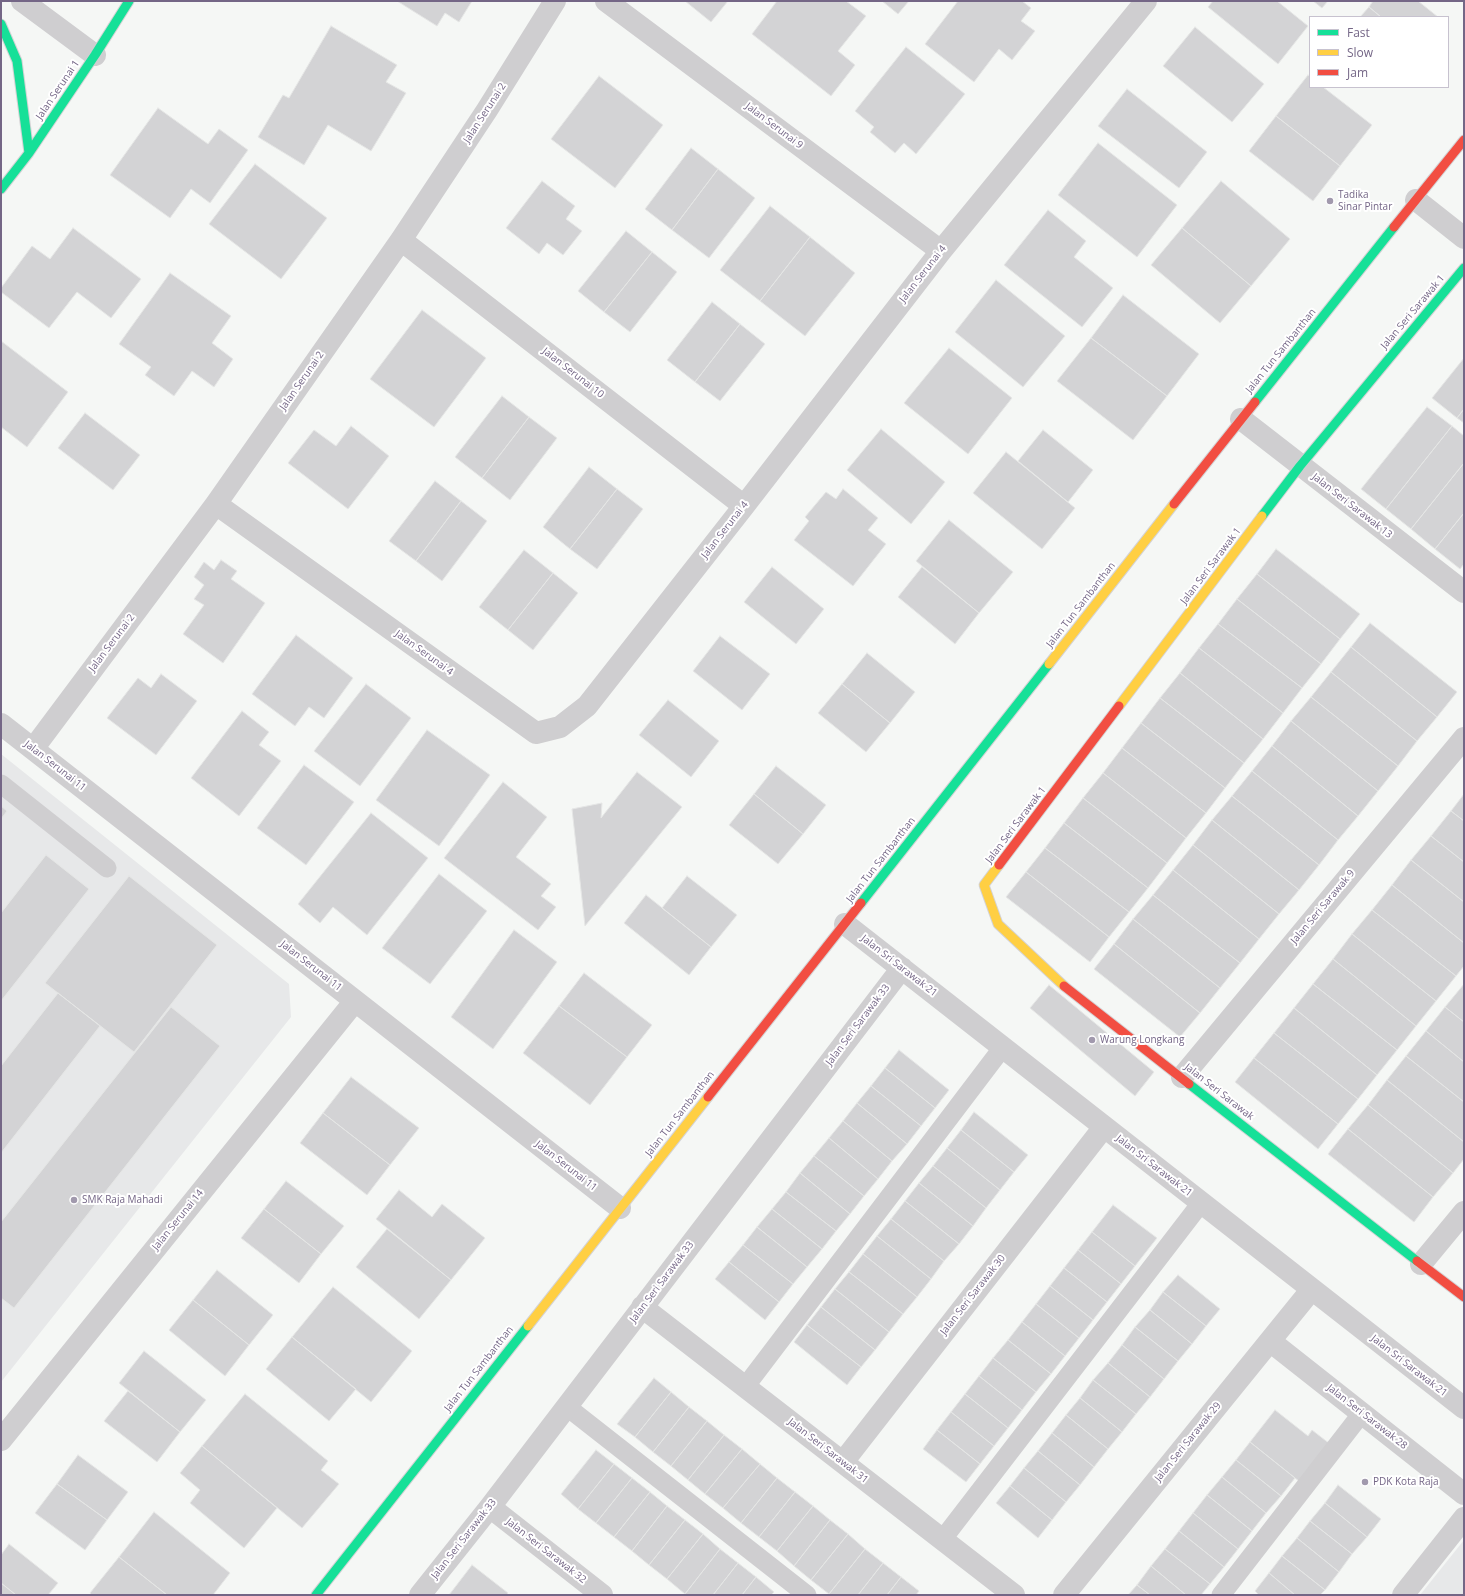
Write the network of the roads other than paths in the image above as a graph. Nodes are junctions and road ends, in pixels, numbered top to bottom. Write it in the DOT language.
graph roads {
  1 [pos="22,1"];
  2 [pos="129,1"];
  3 [pos="555,1"];
  4 [pos="606,1"];
  5 [pos="1136,4"];
  6 [pos="1,24"];
  7 [pos="95,55"];
  8 [pos="1464,140"];
  9 [pos="29,153"];
  10 [pos="1,189"];
  11 [pos="1416,200"];
  12 [pos="1464,238"];
  13 [pos="401,240"];
  14 [pos="941,251"];
  15 [pos="1464,268"];
  16 [pos="1241,420"];
  17 [pos="1300,466"];
  18 [pos="216,504"];
  19 [pos="744,506"];
  20 [pos="1464,592"];
  21 [pos="1,724"];
  22 [pos="1464,738"];
  23 [pos="33,748"];
  24 [pos="1,784"];
  25 [pos="106,868"];
  26 [pos="984,885"];
  27 [pos="845,924"];
  28 [pos="902,968"];
  29 [pos="355,1001"];
  30 [pos="1003,1047"];
  31 [pos="1182,1077"];
  32 [pos="1104,1127"];
  33 [pos="1201,1202"];
  34 [pos="620,1208"];
  35 [pos="1464,1212"];
  36 [pos="1422,1264"];
  37 [pos="1312,1289"];
  38 [pos="1464,1297"];
  39 [pos="642,1307"];
  40 [pos="1270,1341"];
  41 [pos="745,1387"];
  42 [pos="566,1406"];
  43 [pos="1464,1408"];
  44 [pos="1362,1413"];
  45 [pos="1,1440"];
  46 [pos="843,1462"];
  47 [pos="1464,1494"];
  48 [pos="490,1507"];
  49 [pos="1464,1518"];
  50 [pos="942,1540"];
  51 [pos="316,1595"];
  52 [pos="420,1595"];
  53 [pos="602,1595"];
  54 [pos="807,1595"];
  55 [pos="1014,1595"];
  56 [pos="1064,1595"];
  57 [pos="1221,1595"];
  58 [pos="1403,1595"];
  1 -- 7 [label="street"];
  2 -- 7 [label="street, Jalan Serunai 1"];
  3 -- 13 [label="street, Jalan Serunai 2"];
  4 -- 14 [label="street, Jalan Serunai 9"];
  5 -- 14 [label="street, Jalan Serunai 4"];
  6 -- 9 [label="street"];
  7 -- 9 [label="street, Jalan Serunai 1"];
  8 -- 11 [label="street, Jalan Tun Sambanthan"];
  9 -- 10 [label="street, Jalan Serunai 1"];
  11 -- 12 [label="street"];
  11 -- 16 [label="street, Jalan Tun Sambanthan"];
  13 -- 18 [label="street, Jalan Serunai 2"];
  13 -- 19 [label="street, Jalan Serunai 10"];
  14 -- 19 [label="street, Jalan Serunai 4"];
  15 -- 17 [label="street, Jalan Seri Sarawak 1"];
  16 -- 17 [label="street, Jalan Seri Sarawak 13"];
  16 -- 27 [label="street, Jalan Tun Sambanthan"];
  17 -- 20 [label="street, Jalan Seri Sarawak 13"];
  17 -- 26 [label="street, Jalan Seri Sarawak 1"];
  18 -- 19 [label="street, Jalan Serunai 4"];
  18 -- 23 [label="street, Jalan Serunai 2"];
  21 -- 23 [label="street, Jalan Serunai 11"];
  22 -- 31 [label="street, Jalan Seri Sarawak 9"];
  23 -- 29 [label="street, Jalan Serunai 11"];
  24 -- 25 [label="lane"];
  26 -- 31 [label="street, Jalan Seri Sarawak"];
  27 -- 28 [label="street, Jalan Sri Sarawak 21"];
  27 -- 34 [label="street, Jalan Tun Sambanthan"];
  28 -- 30 [label="street, Jalan Sri Sarawak 21"];
  28 -- 39 [label="street, Jalan Seri Sarawak 33"];
  29 -- 34 [label="street, Jalan Serunai 11"];
  29 -- 45 [label="street, Jalan Serunai 14"];
  30 -- 32 [label="street, Jalan Sri Sarawak 21"];
  30 -- 41 [label="lane"];
  31 -- 36 [label="street, Jalan Seri Sarawak"];
  32 -- 33 [label="street, Jalan Sri Sarawak 21"];
  32 -- 46 [label="street, Jalan Seri Sarawak 30"];
  33 -- 37 [label="street, Jalan Sri Sarawak 21"];
  33 -- 50 [label="lane"];
  34 -- 51 [label="street, Jalan Tun Sambanthan"];
  35 -- 36 [label="street"];
  36 -- 38 [label="street, Jalan Seri Sarawak"];
  37 -- 40 [label="street, Jalan Seri Sarawak 29"];
  37 -- 43 [label="street, Jalan Sri Sarawak 21"];
  39 -- 41 [label="street, Jalan Seri Sarawak 31"];
  39 -- 42 [label="street, Jalan Seri Sarawak 33"];
  40 -- 44 [label="street, Jalan Seri Sarawak 28"];
  40 -- 56 [label="street, Jalan Seri Sarawak 29"];
  41 -- 46 [label="street, Jalan Seri Sarawak 31"];
  42 -- 48 [label="street, Jalan Seri Sarawak 33"];
  42 -- 54 [label="lane"];
  44 -- 47 [label="street, Jalan Seri Sarawak 28"];
  44 -- 57 [label="lane"];
  46 -- 50 [label="street, Jalan Seri Sarawak 31"];
  48 -- 52 [label="street, Jalan Seri Sarawak 33"];
  48 -- 53 [label="street, Jalan Seri Sarawak 32"];
  49 -- 58 [label="street"];
  50 -- 55 [label="street, Jalan Seri Sarawak 31"];
}
